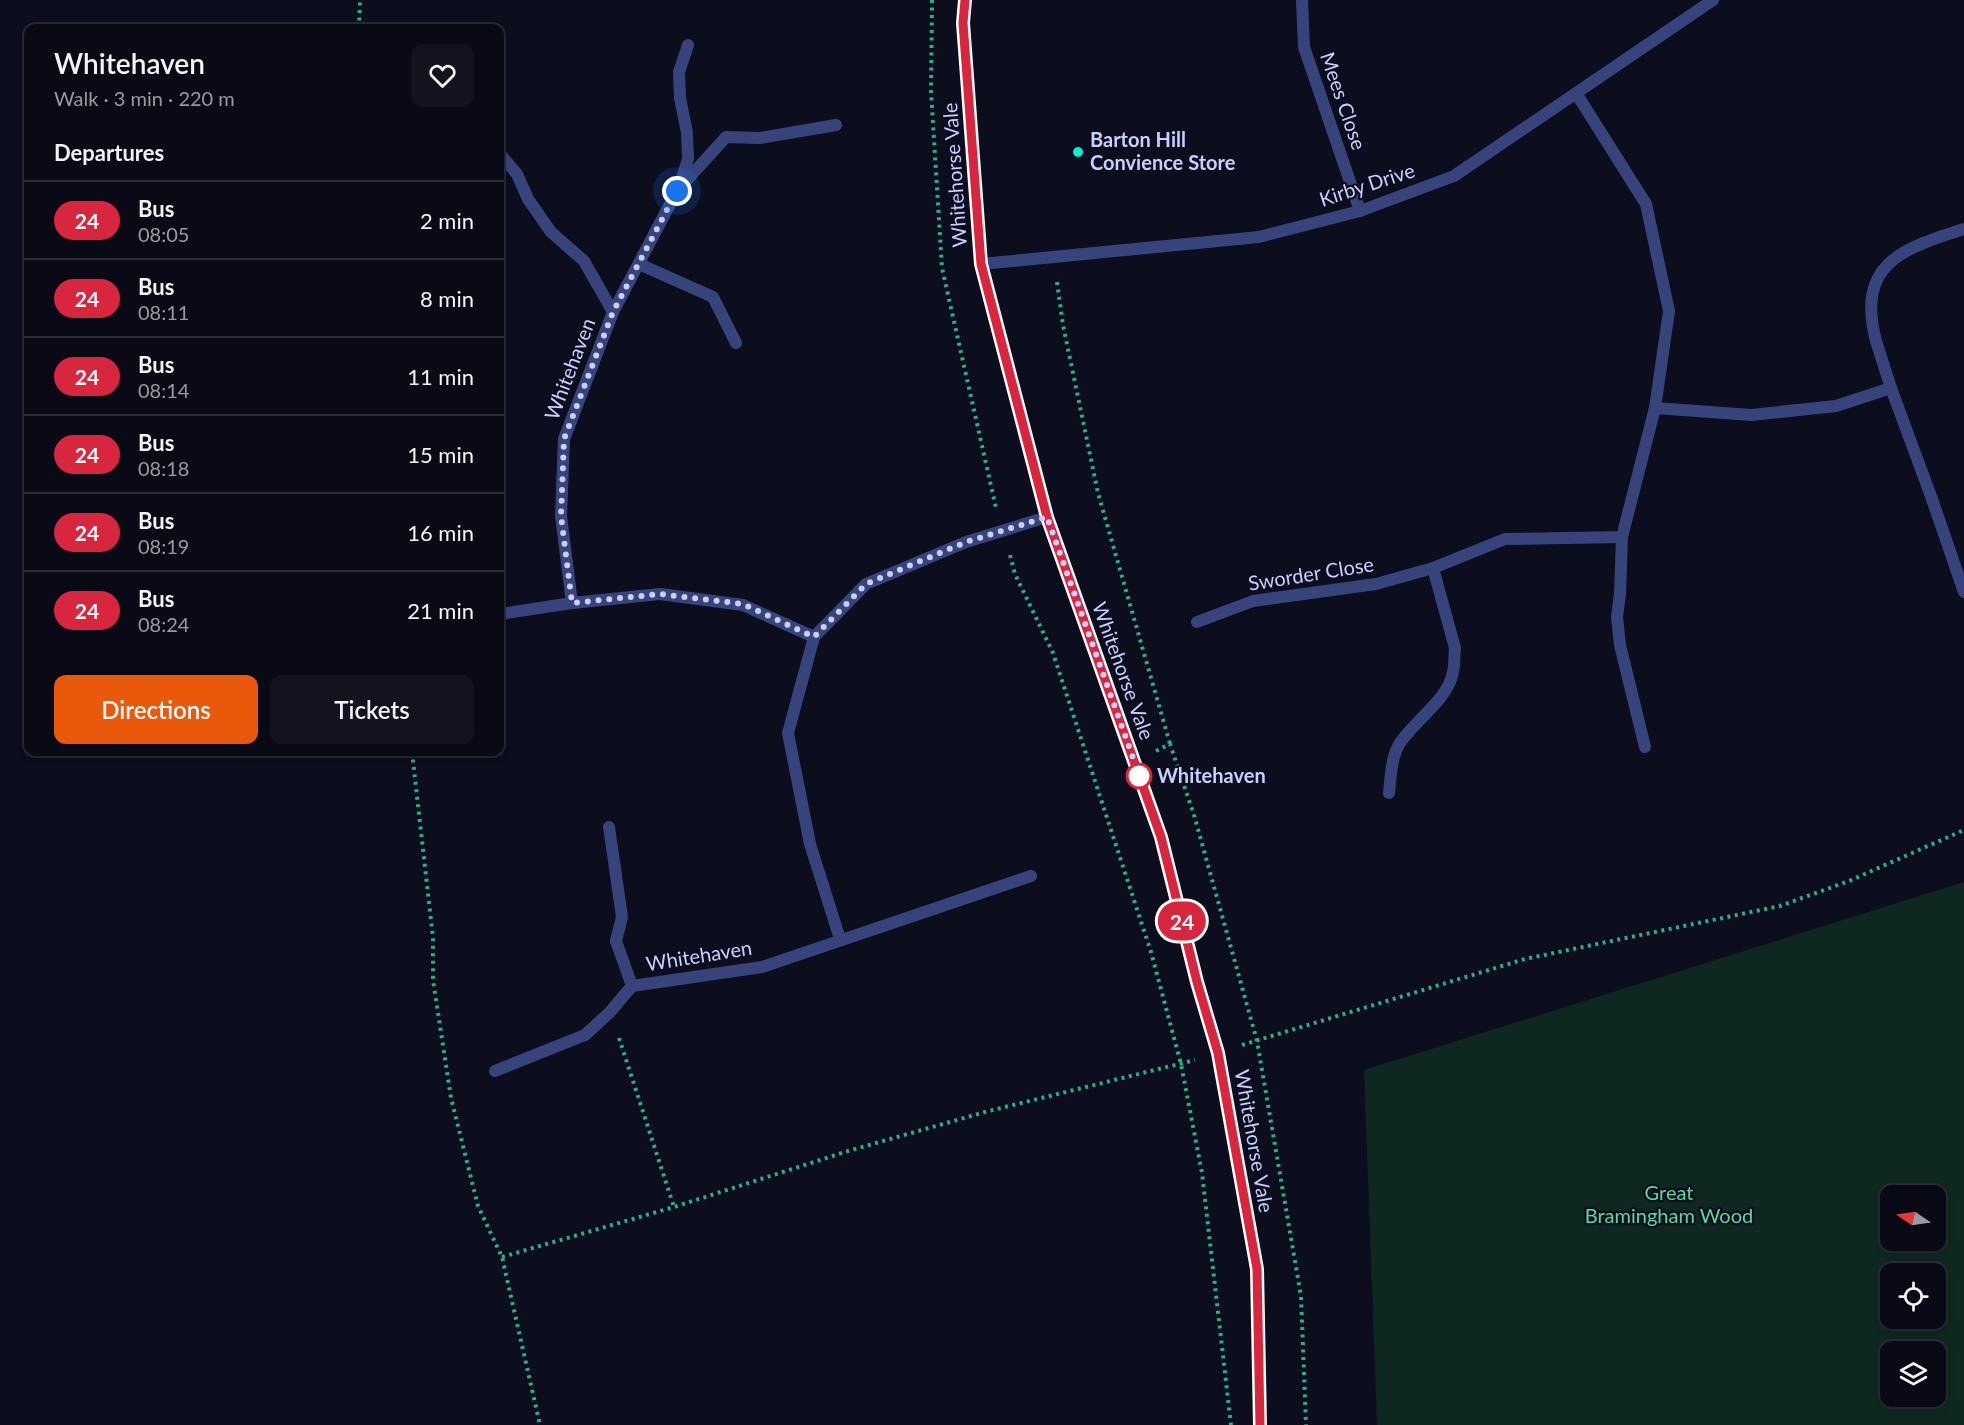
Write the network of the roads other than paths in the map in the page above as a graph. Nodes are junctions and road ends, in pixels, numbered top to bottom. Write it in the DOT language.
graph roads {
  1 [pos="965,0"];
  2 [pos="1302,0"];
  3 [pos="1713,0"];
  4 [pos="688,45"];
  5 [pos="1576,93"];
  6 [pos="836,125"];
  7 [pos="504,159"];
  8 [pos="677,191"];
  9 [pos="1360,211"];
  10 [pos="1964,229"];
  11 [pos="639,264"];
  12 [pos="981,264"];
  13 [pos="613,312"];
  14 [pos="736,343"];
  15 [pos="1891,388"];
  16 [pos="1655,408"];
  17 [pos="1047,517"];
  18 [pos="1622,537"];
  19 [pos="1433,567"];
  20 [pos="1964,592"];
  21 [pos="572,603"];
  22 [pos="504,613"];
  23 [pos="1197,622"];
  24 [pos="814,637"];
  25 [pos="1645,747"];
  26 [pos="1389,793"];
  27 [pos="609,827"];
  28 [pos="1031,876"];
  29 [pos="840,939"];
  30 [pos="632,986"];
  31 [pos="495,1071"];
  32 [pos="1260,1425"];
  1 -- 12 [label="street, Whitehorse Vale"];
  2 -- 9 [label="street, Mees Close"];
  3 -- 5 [label="street, Kirby Drive"];
  4 -- 8 [label="street"];
  5 -- 9 [label="street, Kirby Drive"];
  5 -- 16 [label="street"];
  6 -- 8 [label="street"];
  7 -- 13 [label="street"];
  8 -- 11 [label="street, Whitehaven"];
  9 -- 12 [label="street, Kirby Drive"];
  10 -- 15 [label="street"];
  11 -- 13 [label="street, Whitehaven"];
  11 -- 14 [label="street"];
  12 -- 17 [label="street, Whitehorse Vale"];
  13 -- 21 [label="street, Whitehaven"];
  15 -- 16 [label="street"];
  15 -- 20 [label="street"];
  16 -- 18 [label="street"];
  17 -- 24 [label="street"];
  17 -- 32 [label="street, Whitehorse Vale"];
  18 -- 19 [label="street, Sworder Close"];
  18 -- 25 [label="street"];
  19 -- 23 [label="street, Sworder Close"];
  19 -- 26 [label="street"];
  21 -- 22 [label="street"];
  21 -- 24 [label="street"];
  24 -- 29 [label="street"];
  27 -- 30 [label="street, Whitehaven"];
  28 -- 29 [label="street, Whitehaven"];
  29 -- 30 [label="street, Whitehaven"];
  30 -- 31 [label="street, Whitehaven"];
}
